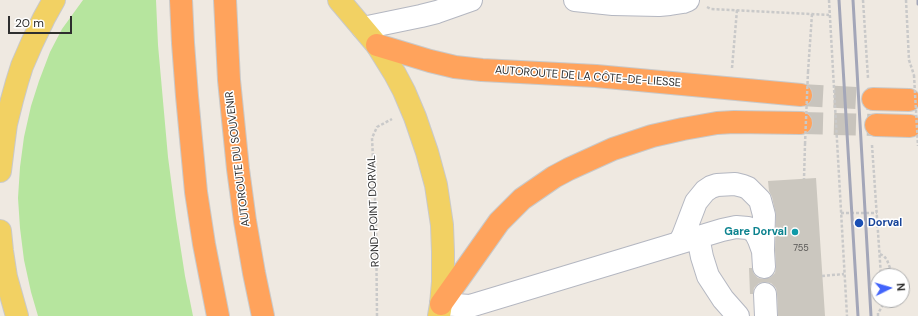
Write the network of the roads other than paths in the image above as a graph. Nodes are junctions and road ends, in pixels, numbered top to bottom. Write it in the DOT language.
graph roads {
  1 [pos="54,0"];
  2 [pos="181,0"];
  3 [pos="225,0"];
  4 [pos="339,0"];
  5 [pos="471,0"];
  6 [pos="575,0"];
  7 [pos="697,3"];
  8 [pos="363,28"];
  9 [pos="377,45"];
  10 [pos="801,95"];
  11 [pos="873,99"];
  12 [pos="909,100"];
  13 [pos="801,123"];
  14 [pos="876,125"];
  15 [pos="914,136"];
  16 [pos="1,149"];
  17 [pos="0,171"];
  18 [pos="0,231"];
  19 [pos="689,240"];
  20 [pos="765,294"];
  21 [pos="440,310"];
  22 [pos="17,316"];
  23 [pos="218,316"];
  24 [pos="263,316"];
  25 [pos="738,316"];
  26 [pos="766,316"];
  1 -- 16 [label="main road"];
  2 -- 23 [label="highway"];
  3 -- 24 [label="highway, AUTOROUTE DU SOUVENIR"];
  4 -- 8 [label="main road"];
  5 -- 8 [label="lane"];
  6 -- 7 [label="lane"];
  8 -- 9 [label="main road"];
  9 -- 10 [label="highway, AUTOROUTE DE LA CÔTE-DE-LIESSE"];
  9 -- 21 [label="main road"];
  11 -- 12 [label="highway"];
  13 -- 21 [label="highway"];
  14 -- 15 [label="highway"];
  16 -- 17 [label="main road"];
  18 -- 22 [label="main road"];
  19 -- 19 [label="lane"];
  19 -- 21 [label="lane"];
  19 -- 25 [label="lane"];
  20 -- 26 [label="lane"];
}
